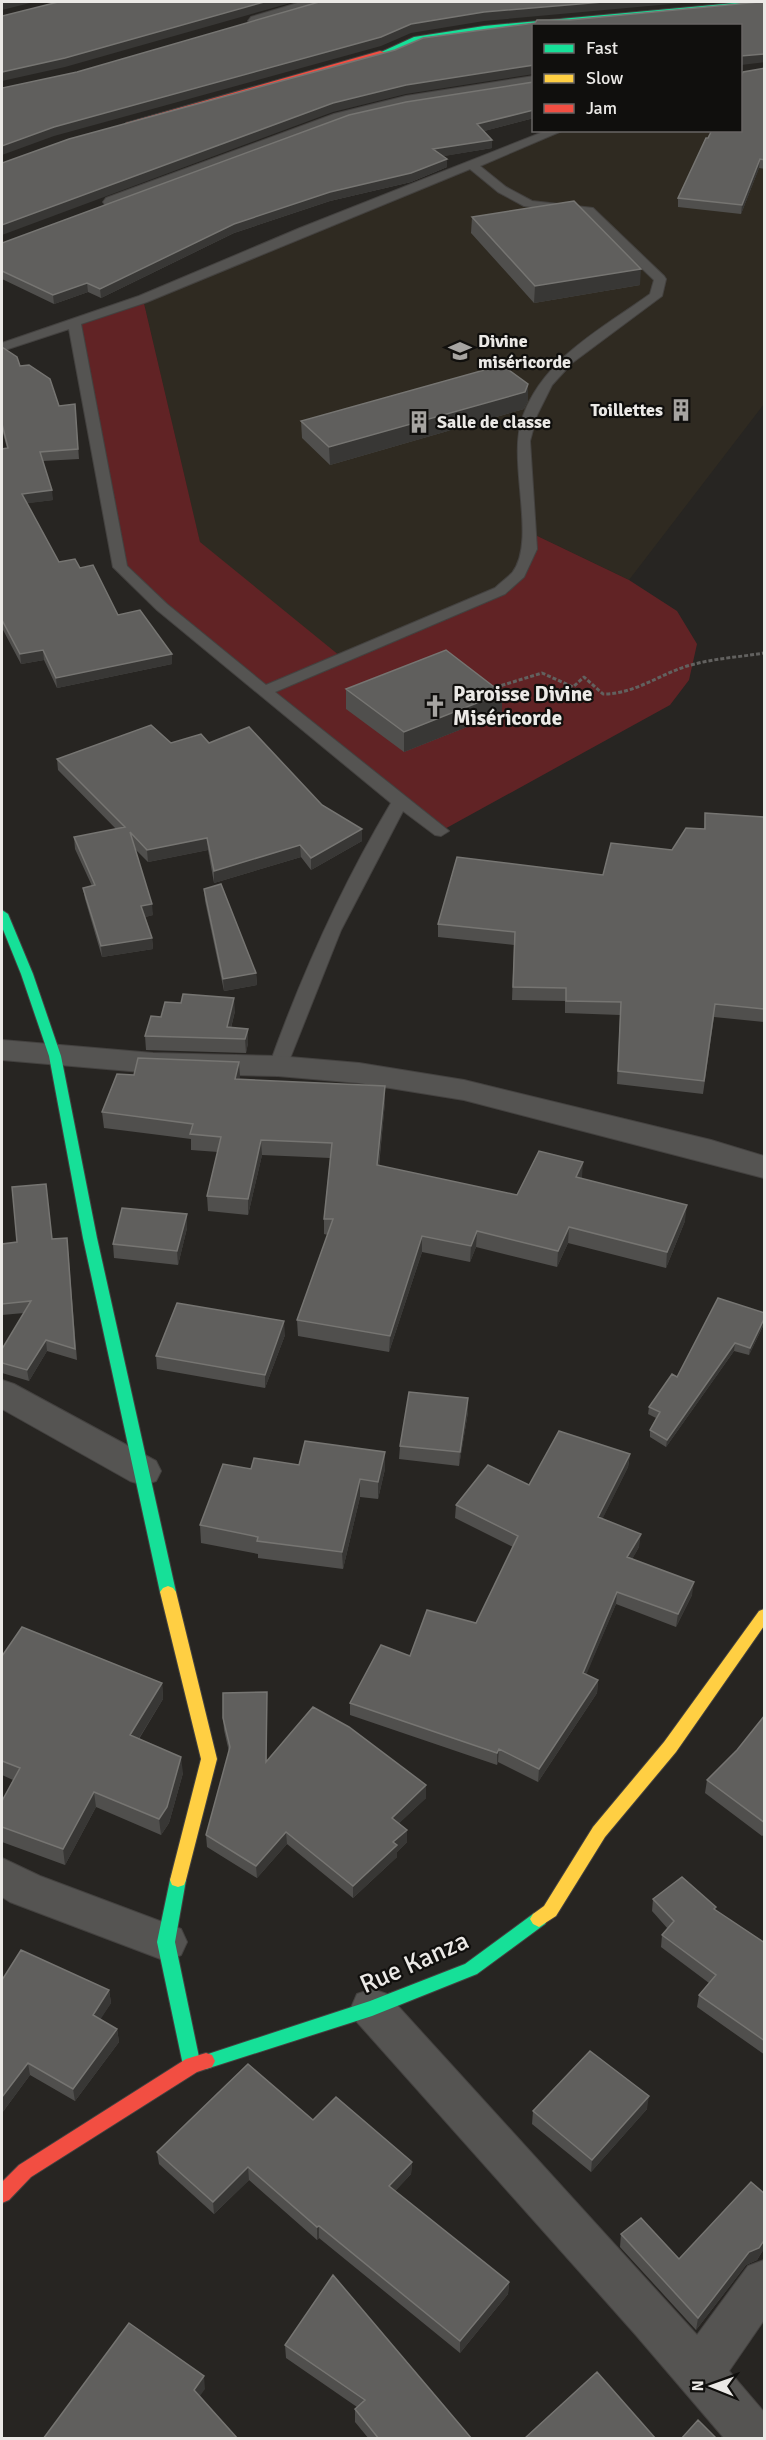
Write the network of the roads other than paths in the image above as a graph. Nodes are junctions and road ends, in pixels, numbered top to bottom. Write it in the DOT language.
graph roads {
  1 [pos="318,2"];
  2 [pos="765,2"];
  3 [pos="241,25"];
  4 [pos="532,82"];
  5 [pos="119,126"];
  6 [pos="554,132"];
  7 [pos="471,164"];
  8 [pos="91,210"];
  9 [pos="74,323"];
  10 [pos="2,346"];
  11 [pos="265,691"];
  12 [pos="400,802"];
  13 [pos="441,831"];
  14 [pos="2,914"];
  15 [pos="2,1050"];
  16 [pos="55,1056"];
  17 [pos="278,1066"];
  18 [pos="765,1167"];
  19 [pos="2,1394"];
  20 [pos="143,1471"];
  21 [pos="765,1616"];
  22 [pos="2,1876"];
  23 [pos="166,1942"];
  24 [pos="372,2008"];
  25 [pos="192,2065"];
  26 [pos="2,2194"];
  27 [pos="765,2282"];
  28 [pos="699,2372"];
  29 [pos="756,2439"];
  1 -- 3 [label="street"];
  2 -- 5 [label="street"];
  4 -- 8 [label="street"];
  6 -- 7 [label="lane"];
  7 -- 9 [label="lane"];
  7 -- 11 [label="lane"];
  9 -- 10 [label="lane"];
  9 -- 11 [label="lane"];
  11 -- 12 [label="lane"];
  12 -- 13 [label="lane"];
  12 -- 17 [label="lane"];
  14 -- 16 [label="street"];
  15 -- 16 [label="street"];
  16 -- 17 [label="street"];
  16 -- 20 [label="street"];
  17 -- 18 [label="street"];
  19 -- 20 [label="street"];
  20 -- 23 [label="street"];
  21 -- 24 [label="street, Rue Kanza"];
  22 -- 23 [label="street"];
  23 -- 25 [label="street"];
  24 -- 25 [label="street, Rue Kanza"];
  24 -- 28 [label="street"];
  25 -- 26 [label="street, Rue Kanza"];
  27 -- 28 [label="street"];
  28 -- 29 [label="street"];
}
